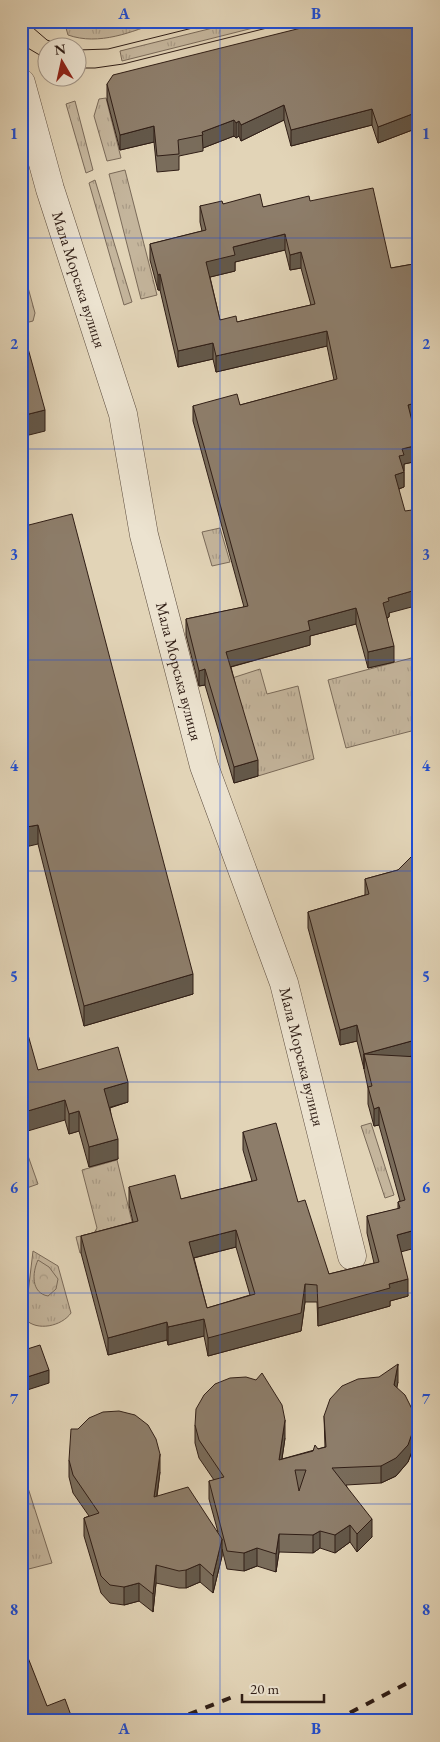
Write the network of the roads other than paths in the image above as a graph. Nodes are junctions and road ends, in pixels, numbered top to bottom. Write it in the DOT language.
graph roads {
  1 [pos="21,83"];
  2 [pos="352,1256"];
  1 -- 2 [label="street, Мала Морська вулиця"];
}
